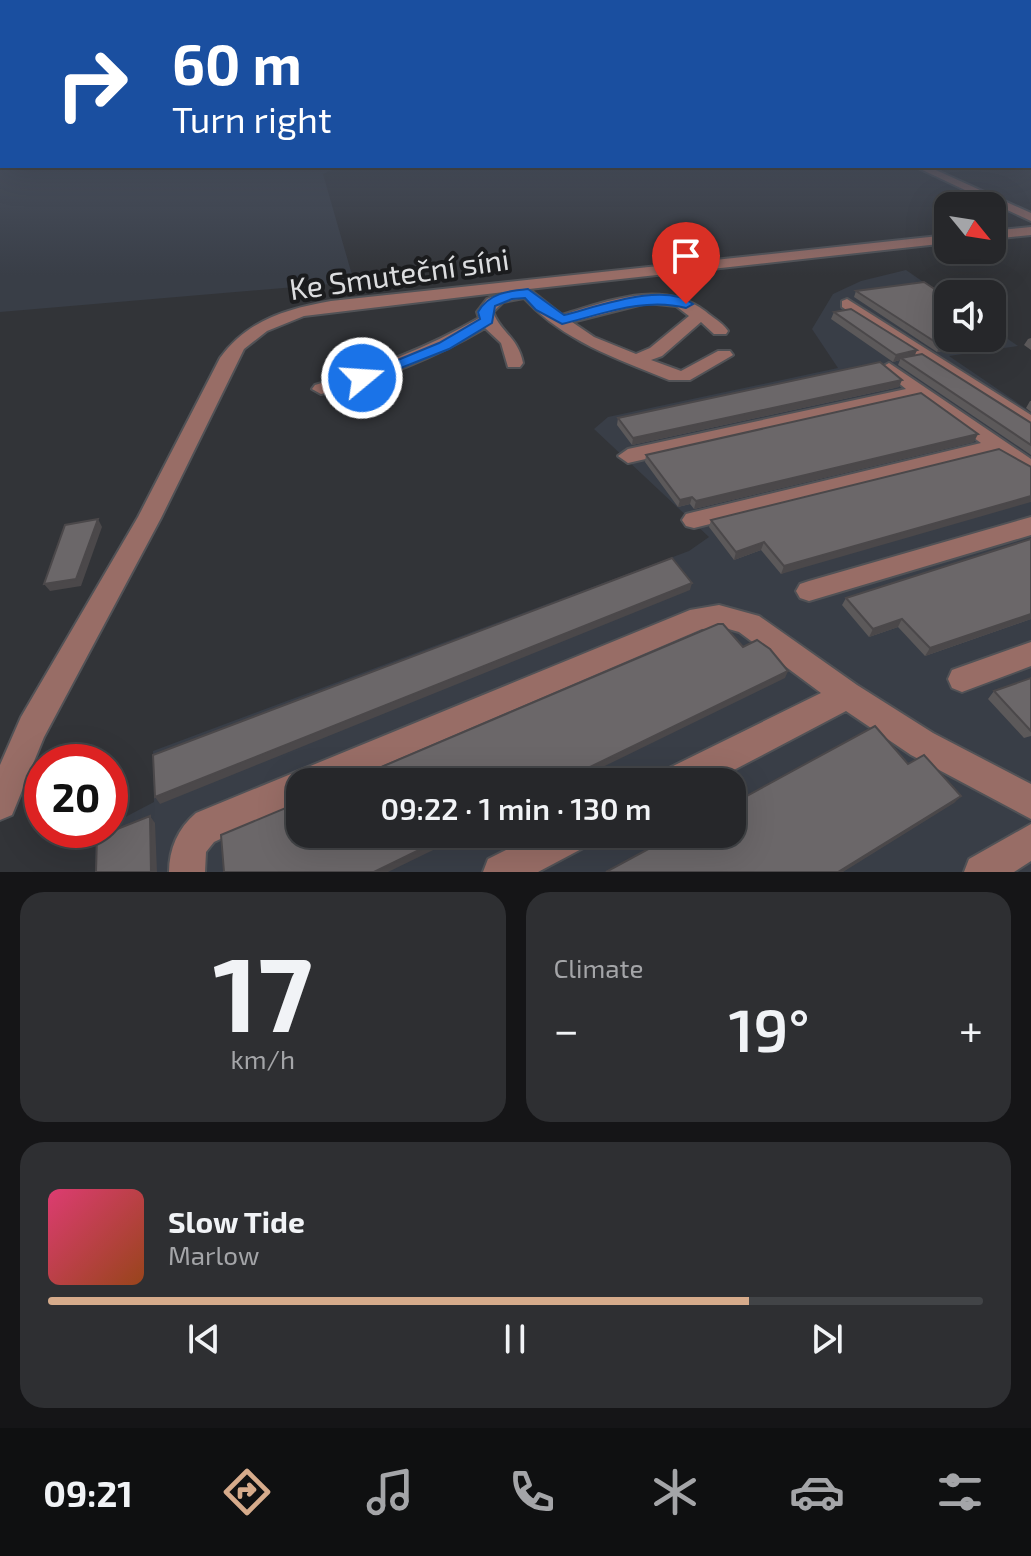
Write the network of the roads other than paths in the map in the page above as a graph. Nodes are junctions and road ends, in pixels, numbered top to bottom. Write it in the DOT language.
graph roads {
  1 [pos="980,194"];
  2 [pos="1031,217"];
  3 [pos="1031,231"];
  4 [pos="1006,234"];
  5 [pos="934,241"];
  6 [pos="535,288"];
  7 [pos="847,304"];
  8 [pos="698,314"];
  9 [pos="487,320"];
  10 [pos="562,320"];
  11 [pos="720,331"];
  12 [pos="724,355"];
  13 [pos="636,360"];
  14 [pos="514,363"];
  15 [pos="889,368"];
  16 [pos="321,389"];
  17 [pos="921,391"];
  18 [pos="1031,424"];
  19 [pos="998,446"];
  20 [pos="628,456"];
  21 [pos="1031,469"];
  22 [pos="694,520"];
  23 [pos="1031,526"];
  24 [pos="809,591"];
  25 [pos="1031,654"];
  26 [pos="962,679"];
  27 [pos="847,695"];
  28 [pos="339,768"];
  29 [pos="704,768"];
  30 [pos="286,791"];
  31 [pos="1031,802"];
  32 [pos="0,803"];
  33 [pos="1031,841"];
  34 [pos="548,848"];
  35 [pos="187,872"];
  36 [pos="501,872"];
  37 [pos="982,872"];
  1 -- 2 [label="street"];
  3 -- 4 [label="street"];
  5 -- 6 [label="street, Ke Smuteční síni"];
  6 -- 9 [label="street"];
  6 -- 10 [label="street"];
  6 -- 32 [label="street, Ke Smuteční síni"];
  7 -- 18 [label="street"];
  8 -- 10 [label="street"];
  8 -- 11 [label="street"];
  8 -- 13 [label="street"];
  9 -- 14 [label="street"];
  9 -- 16 [label="street"];
  10 -- 13 [label="street"];
  12 -- 13 [label="street"];
  15 -- 17 [label="street"];
  17 -- 19 [label="street"];
  17 -- 20 [label="street"];
  19 -- 21 [label="street"];
  19 -- 22 [label="street"];
  23 -- 24 [label="street"];
  25 -- 26 [label="street"];
  27 -- 28 [label="street"];
  27 -- 29 [label="street"];
  27 -- 31 [label="street"];
  30 -- 35 [label="street"];
  33 -- 37 [label="street"];
  34 -- 36 [label="street"];
}
